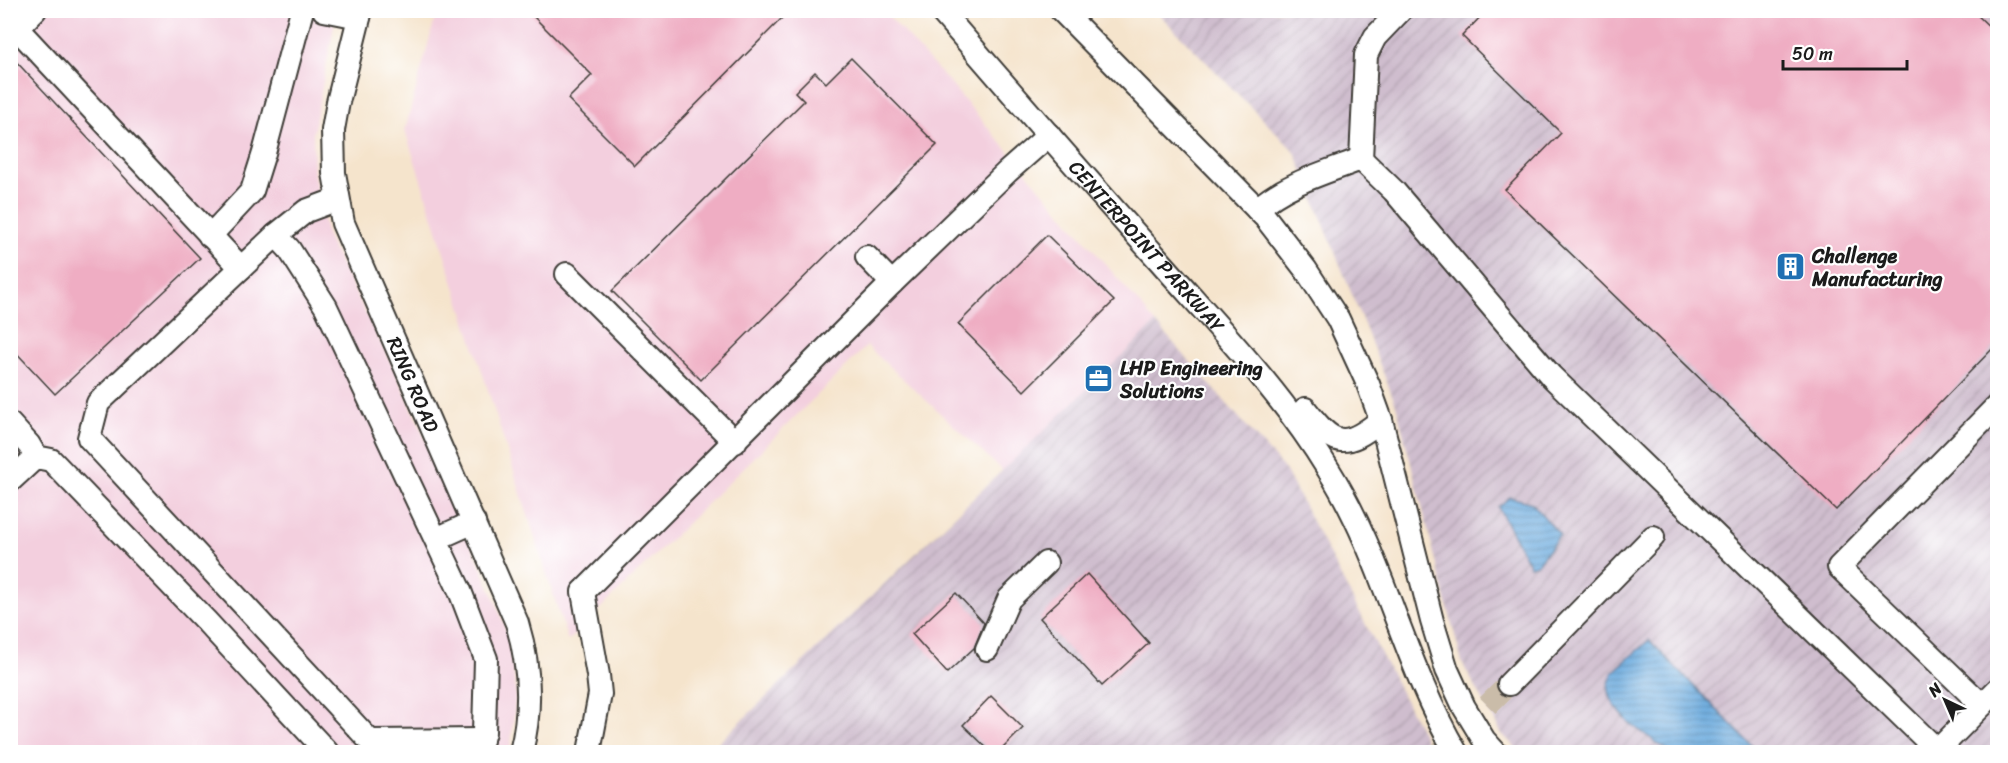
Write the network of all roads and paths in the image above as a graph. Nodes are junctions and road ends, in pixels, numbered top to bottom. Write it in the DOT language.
graph roads {
  1 [pos="35,10"];
  2 [pos="302,10"];
  3 [pos="324,10"];
  4 [pos="940,10"];
  5 [pos="1061,10"];
  6 [pos="1401,10"];
  7 [pos="360,14"];
  8 [pos="14,25"];
  9 [pos="1049,135"];
  10 [pos="1361,159"];
  11 [pos="338,199"];
  12 [pos="1257,209"];
  13 [pos="276,235"];
  14 [pos="210,236"];
  15 [pos="867,257"];
  16 [pos="1157,259"];
  17 [pos="241,268"];
  18 [pos="567,274"];
  19 [pos="892,283"];
  20 [pos="1998,405"];
  21 [pos="1381,420"];
  22 [pos="10,424"];
  23 [pos="735,442"];
  24 [pos="36,456"];
  25 [pos="10,481"];
  26 [pos="474,522"];
  27 [pos="1653,537"];
  28 [pos="435,539"];
  29 [pos="1046,564"];
  30 [pos="987,649"];
  31 [pos="1509,684"];
  32 [pos="1990,697"];
  33 [pos="480,746"];
  34 [pos="1938,752"];
  35 [pos="327,753"];
  36 [pos="520,753"];
  37 [pos="589,753"];
  38 [pos="1456,753"];
  39 [pos="1495,753"];
  1 -- 8 [label="street"];
  2 -- 14 [label="street"];
  3 -- 7 [label="street"];
  4 -- 9 [label="street, CENTERPOINT PARKWAY"];
  5 -- 12 [label="street"];
  6 -- 10 [label="street"];
  7 -- 11 [label="street, RING ROAD"];
  8 -- 14 [label="street"];
  9 -- 16 [label="street, CENTERPOINT PARKWAY"];
  9 -- 19 [label="street"];
  10 -- 12 [label="street"];
  10 -- 34 [label="street"];
  11 -- 13 [label="street"];
  11 -- 26 [label="street, RING ROAD"];
  12 -- 21 [label="street"];
  13 -- 17 [label="street"];
  13 -- 28 [label="street"];
  14 -- 17 [label="street"];
  15 -- 19 [label="street"];
  16 -- 21 [label="street"];
  16 -- 38 [label="street, CENTERPOINT PARKWAY"];
  17 -- 33 [label="street"];
  18 -- 23 [label="street"];
  19 -- 23 [label="street"];
  20 -- 32 [label="street"];
  21 -- 39 [label="street"];
  22 -- 24 [label="street"];
  23 -- 37 [label="street"];
  24 -- 25 [label="street"];
  24 -- 35 [label="street"];
  26 -- 28 [label="street"];
  26 -- 36 [label="street, RING ROAD"];
  27 -- 31 [label="street"];
  28 -- 33 [label="street"];
  29 -- 30 [label="street"];
  32 -- 34 [label="street"];
}
